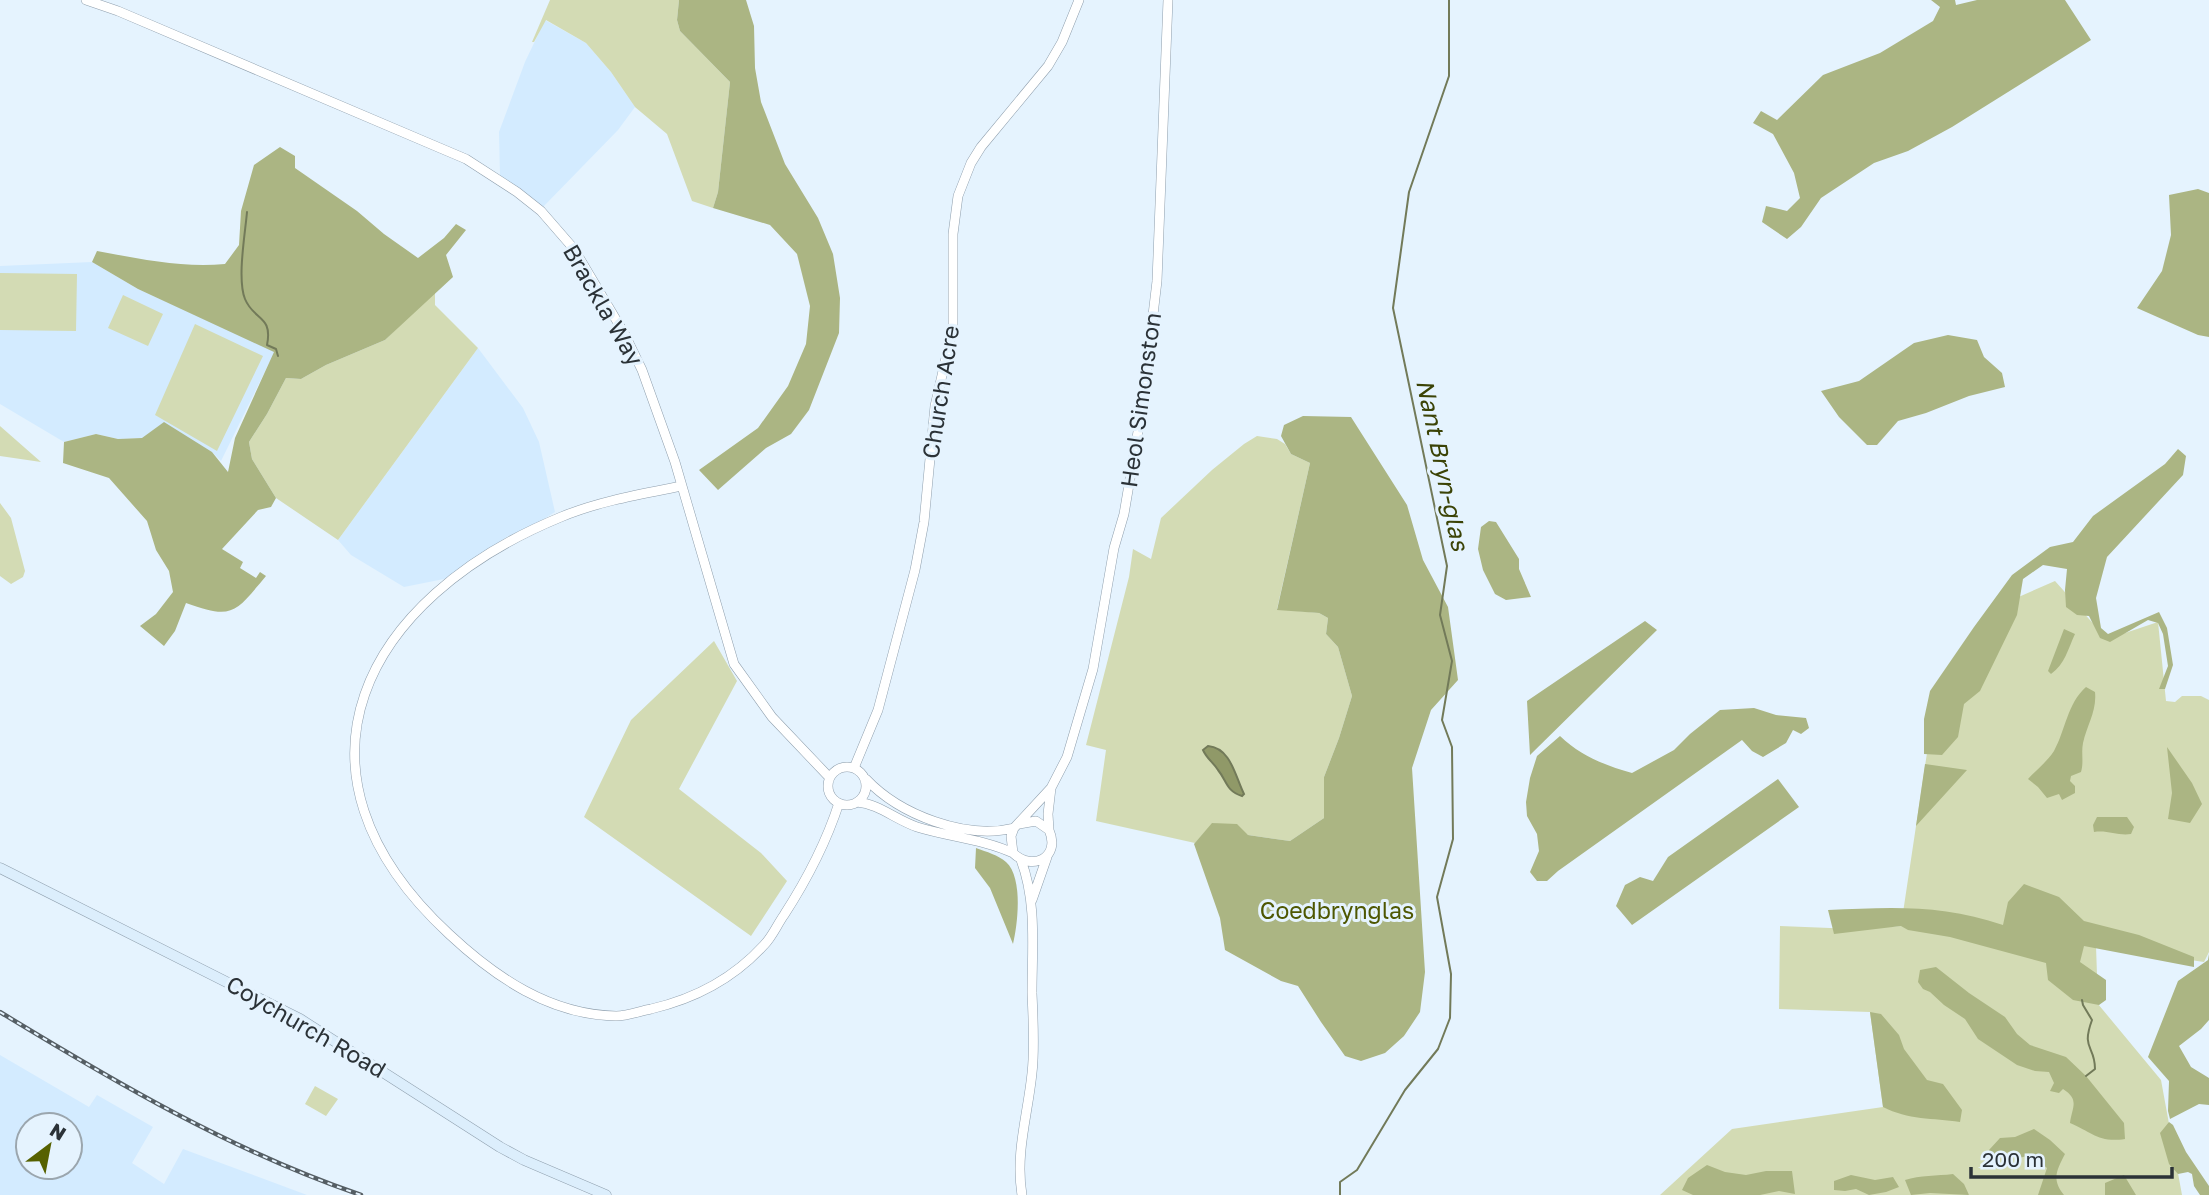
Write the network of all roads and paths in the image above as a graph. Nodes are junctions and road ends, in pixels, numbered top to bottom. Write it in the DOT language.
graph roads {
  1 [pos="86,0"];
  2 [pos="1079,0"];
  3 [pos="1168,0"];
  4 [pos="682,486"];
  5 [pos="854,768"];
  6 [pos="830,777"];
  7 [pos="866,779"];
  8 [pos="1051,788"];
  9 [pos="857,802"];
  10 [pos="839,803"];
  11 [pos="1017,826"];
  12 [pos="1049,830"];
  13 [pos="1013,853"];
  14 [pos="1048,856"];
  15 [pos="1021,860"];
  16 [pos="0,868"];
  17 [pos="1032,903"];
  18 [pos="606,1195"];
  19 [pos="1022,1195"];
  1 -- 4 [label="street, Brackla Way"];
  2 -- 5 [label="street, Church Acre"];
  3 -- 8 [label="street, Heol Simonston"];
  4 -- 6 [label="street, Brackla Way"];
  4 -- 10 [label="street"];
  5 -- 6 [label="street"];
  5 -- 7 [label="street"];
  6 -- 10 [label="street"];
  7 -- 9 [label="street"];
  7 -- 11 [label="street"];
  8 -- 11 [label="street, Heol Simonston"];
  8 -- 12 [label="street, Heol Simonston"];
  9 -- 10 [label="street"];
  9 -- 13 [label="street"];
  11 -- 12 [label="street"];
  11 -- 13 [label="street"];
  12 -- 14 [label="street"];
  13 -- 15 [label="street"];
  14 -- 15 [label="street"];
  14 -- 17 [label="street"];
  15 -- 17 [label="street"];
  16 -- 18 [label="main road, Coychurch Road"];
  17 -- 19 [label="street"];
}
